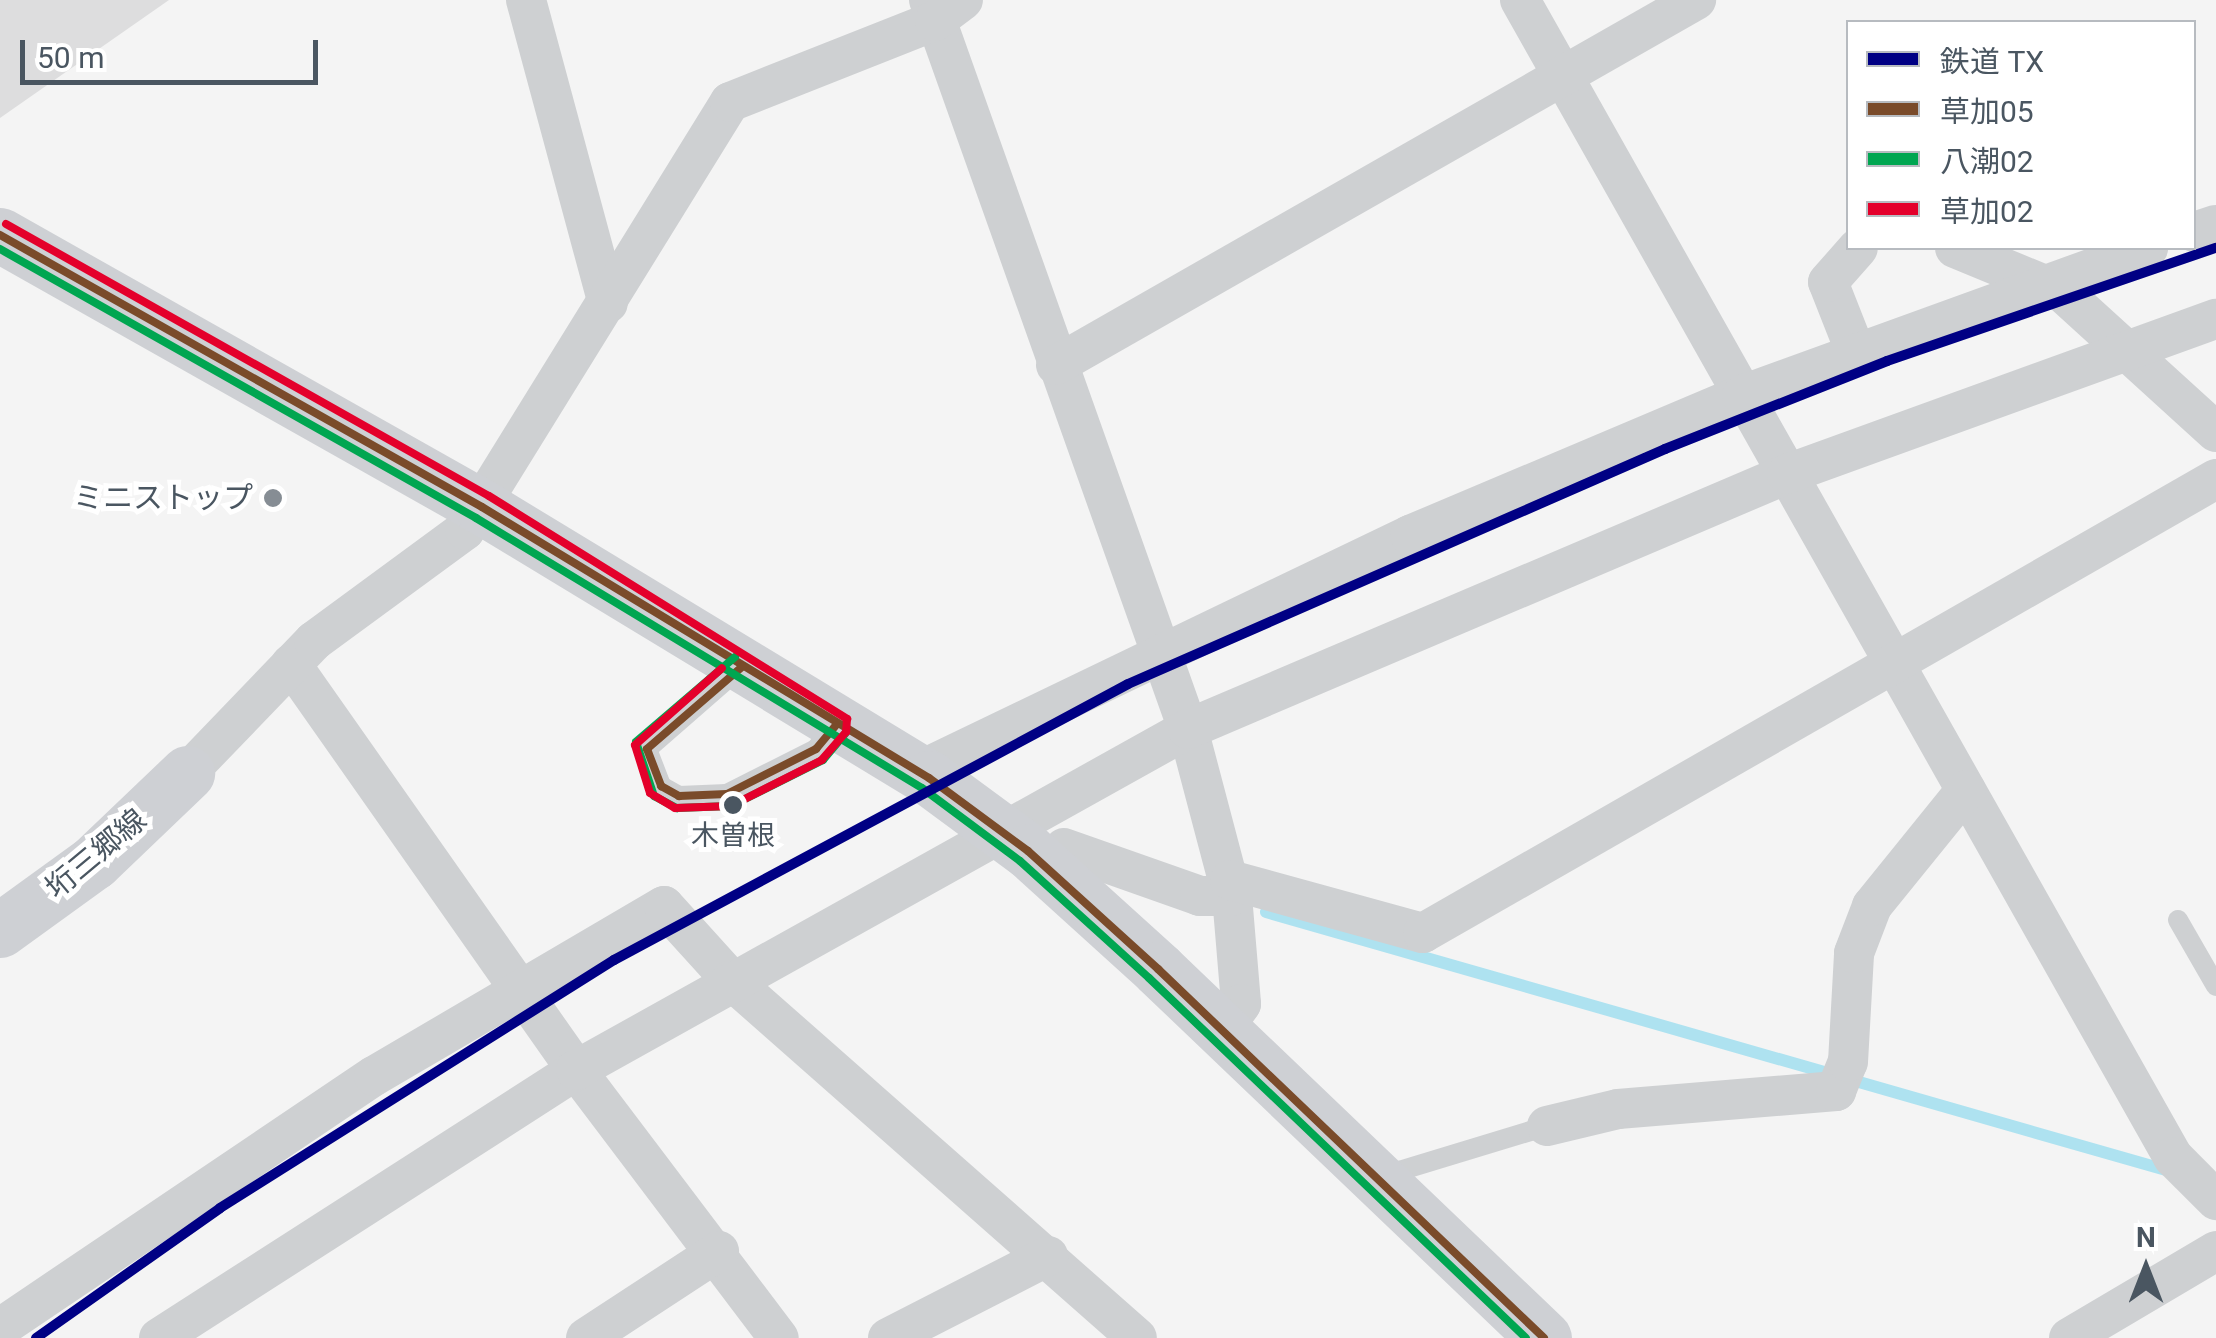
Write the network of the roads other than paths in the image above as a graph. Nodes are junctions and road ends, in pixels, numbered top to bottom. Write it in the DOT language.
graph roads {
  1 [pos="526,0"];
  2 [pos="1520,0"];
  3 [pos="1696,0"];
  4 [pos="942,7"];
  5 [pos="1562,75"];
  6 [pos="0,235"];
  7 [pos="1856,250"];
  8 [pos="1961,250"];
  9 [pos="2142,250"];
  10 [pos="2043,282"];
  11 [pos="608,303"];
  12 [pos="2216,319"];
  13 [pos="2126,351"];
  14 [pos="1856,353"];
  15 [pos="1056,364"];
  16 [pos="1742,395"];
  17 [pos="2216,432"];
  18 [pos="1787,474"];
  19 [pos="2216,479"];
  20 [pos="482,507"];
  21 [pos="1162,651"];
  22 [pos="1895,661"];
  23 [pos="291,664"];
  24 [pos="743,666"];
  25 [pos="836,725"];
  26 [pos="1188,729"];
  27 [pos="917,772"];
  28 [pos="187,773"];
  29 [pos="1966,790"];
  30 [pos="1005,834"];
  31 [pos="1064,848"];
  32 [pos="1231,888"];
  33 [pos="2178,920"];
  34 [pos="0,930"];
  35 [pos="732,980"];
  36 [pos="2216,986"];
  37 [pos="526,989"];
  38 [pos="1222,1030"];
  39 [pos="576,1070"];
  40 [pos="1547,1126"];
  41 [pos="1384,1186"];
  42 [pos="2216,1200"];
  43 [pos="718,1251"];
  44 [pos="2216,1252"];
  45 [pos="1048,1256"];
  46 [pos="0,1328"];
  47 [pos="158,1338"];
  48 [pos="586,1338"];
  49 [pos="779,1338"];
  50 [pos="888,1338"];
  51 [pos="1137,1338"];
  52 [pos="1544,1338"];
  53 [pos="2069,1338"];
  1 -- 11 [label="street"];
  2 -- 5 [label="street"];
  3 -- 5 [label="street"];
  4 -- 11 [label="street"];
  4 -- 15 [label="street"];
  5 -- 15 [label="street"];
  5 -- 16 [label="street"];
  6 -- 20 [label="street"];
  7 -- 14 [label="street"];
  8 -- 10 [label="street"];
  9 -- 10 [label="street"];
  10 -- 13 [label="street"];
  10 -- 14 [label="street"];
  11 -- 20 [label="street"];
  12 -- 13 [label="street"];
  13 -- 17 [label="street"];
  13 -- 18 [label="street"];
  14 -- 16 [label="street"];
  15 -- 21 [label="street"];
  16 -- 18 [label="street"];
  16 -- 21 [label="street"];
  18 -- 22 [label="street"];
  18 -- 26 [label="street"];
  19 -- 22 [label="street"];
  20 -- 23 [label="street"];
  20 -- 24 [label="street"];
  21 -- 26 [label="street"];
  21 -- 27 [label="street"];
  22 -- 29 [label="street"];
  22 -- 32 [label="street"];
  23 -- 28 [label="street"];
  23 -- 37 [label="street"];
  24 -- 25 [label="street"];
  24 -- 25 [label="lane"];
  25 -- 27 [label="street"];
  26 -- 30 [label="street"];
  26 -- 32 [label="street"];
  27 -- 30 [label="street"];
  28 -- 34 [label="street, 垳三郷線"];
  29 -- 40 [label="street"];
  29 -- 42 [label="street"];
  30 -- 35 [label="street"];
  30 -- 38 [label="street"];
  31 -- 32 [label="street"];
  32 -- 38 [label="street"];
  33 -- 36 [label="lane"];
  35 -- 37 [label="street"];
  35 -- 39 [label="street"];
  35 -- 45 [label="street"];
  37 -- 39 [label="street"];
  37 -- 46 [label="street"];
  38 -- 41 [label="street"];
  39 -- 43 [label="street"];
  39 -- 47 [label="street"];
  40 -- 41 [label="lane"];
  41 -- 52 [label="street"];
  43 -- 48 [label="street"];
  43 -- 49 [label="street"];
  44 -- 53 [label="street"];
  45 -- 50 [label="street"];
  45 -- 51 [label="street"];
}
